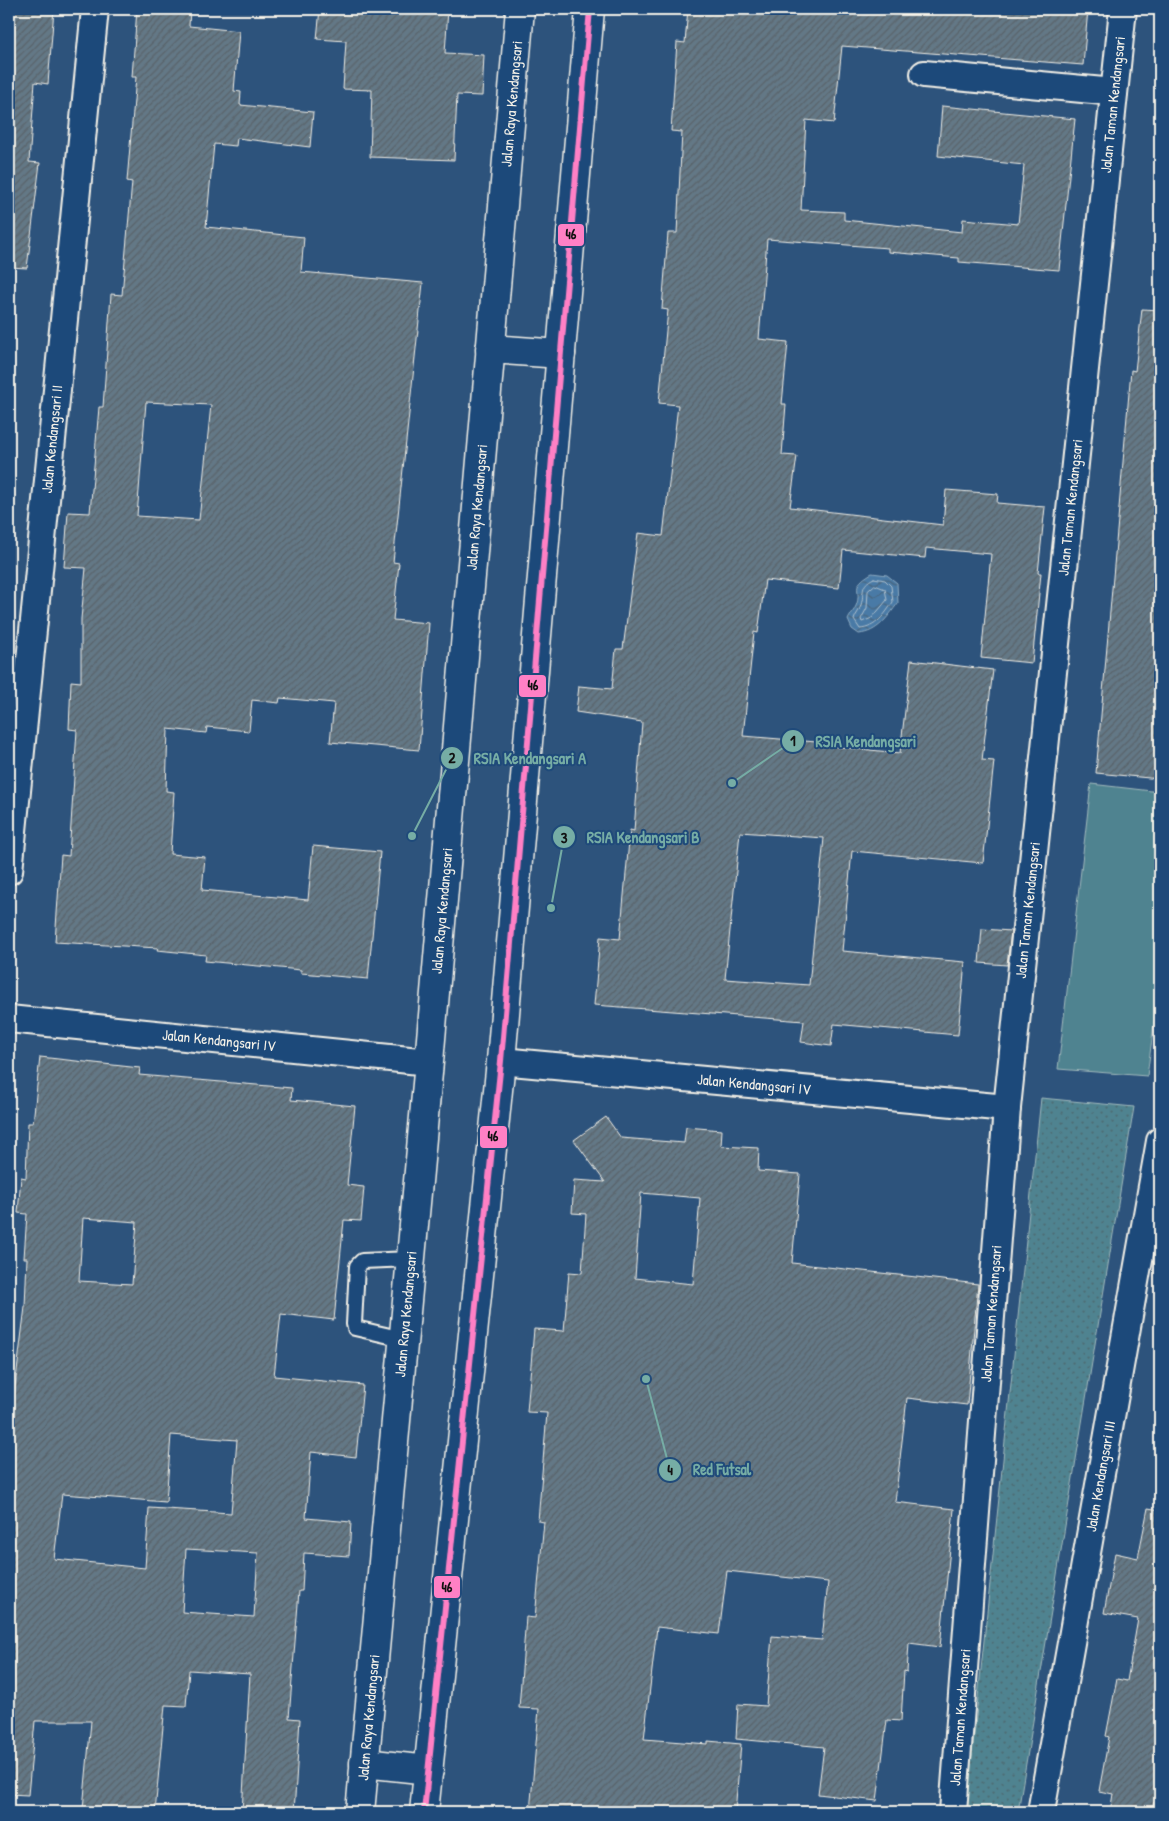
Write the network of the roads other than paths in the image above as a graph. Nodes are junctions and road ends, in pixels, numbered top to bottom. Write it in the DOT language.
graph roads {
  1 [pos="95,9"];
  2 [pos="520,9"];
  3 [pos="590,9"];
  4 [pos="1122,9"];
  5 [pos="924,74"];
  6 [pos="1114,92"];
  7 [pos="490,349"];
  8 [pos="561,354"];
  9 [pos="9,871"];
  10 [pos="9,1019"];
  11 [pos="501,1061"];
  12 [pos="429,1062"];
  13 [pos="1007,1108"];
  14 [pos="1160,1141"];
  15 [pos="411,1260"];
  16 [pos="403,1339"];
  17 [pos="364,1763"];
  18 [pos="428,1770"];
  19 [pos="360,1812"];
  20 [pos="424,1812"];
  21 [pos="953,1812"];
  22 [pos="1041,1812"];
  1 -- 9 [label="street, Jalan Kendangsari II"];
  2 -- 7 [label="main road, Jalan Raya Kendangsari"];
  3 -- 8 [label="main road"];
  4 -- 6 [label="street, Jalan Taman Kendangsari"];
  5 -- 6 [label="street"];
  6 -- 13 [label="street, Jalan Taman Kendangsari"];
  7 -- 8 [label="main road"];
  7 -- 12 [label="main road, Jalan Raya Kendangsari"];
  8 -- 11 [label="main road"];
  10 -- 12 [label="street, Jalan Kendangsari IV"];
  11 -- 13 [label="street, Jalan Kendangsari IV"];
  11 -- 18 [label="main road"];
  12 -- 15 [label="main road, Jalan Raya Kendangsari"];
  13 -- 21 [label="street, Jalan Taman Kendangsari"];
  14 -- 22 [label="street, Jalan Kendangsari III"];
  15 -- 16 [label="main road, Jalan Raya Kendangsari"];
  15 -- 16 [label="lane"];
  16 -- 17 [label="main road, Jalan Raya Kendangsari"];
  17 -- 18 [label="main road"];
  17 -- 19 [label="main road, Jalan Raya Kendangsari"];
  18 -- 20 [label="main road"];
}
